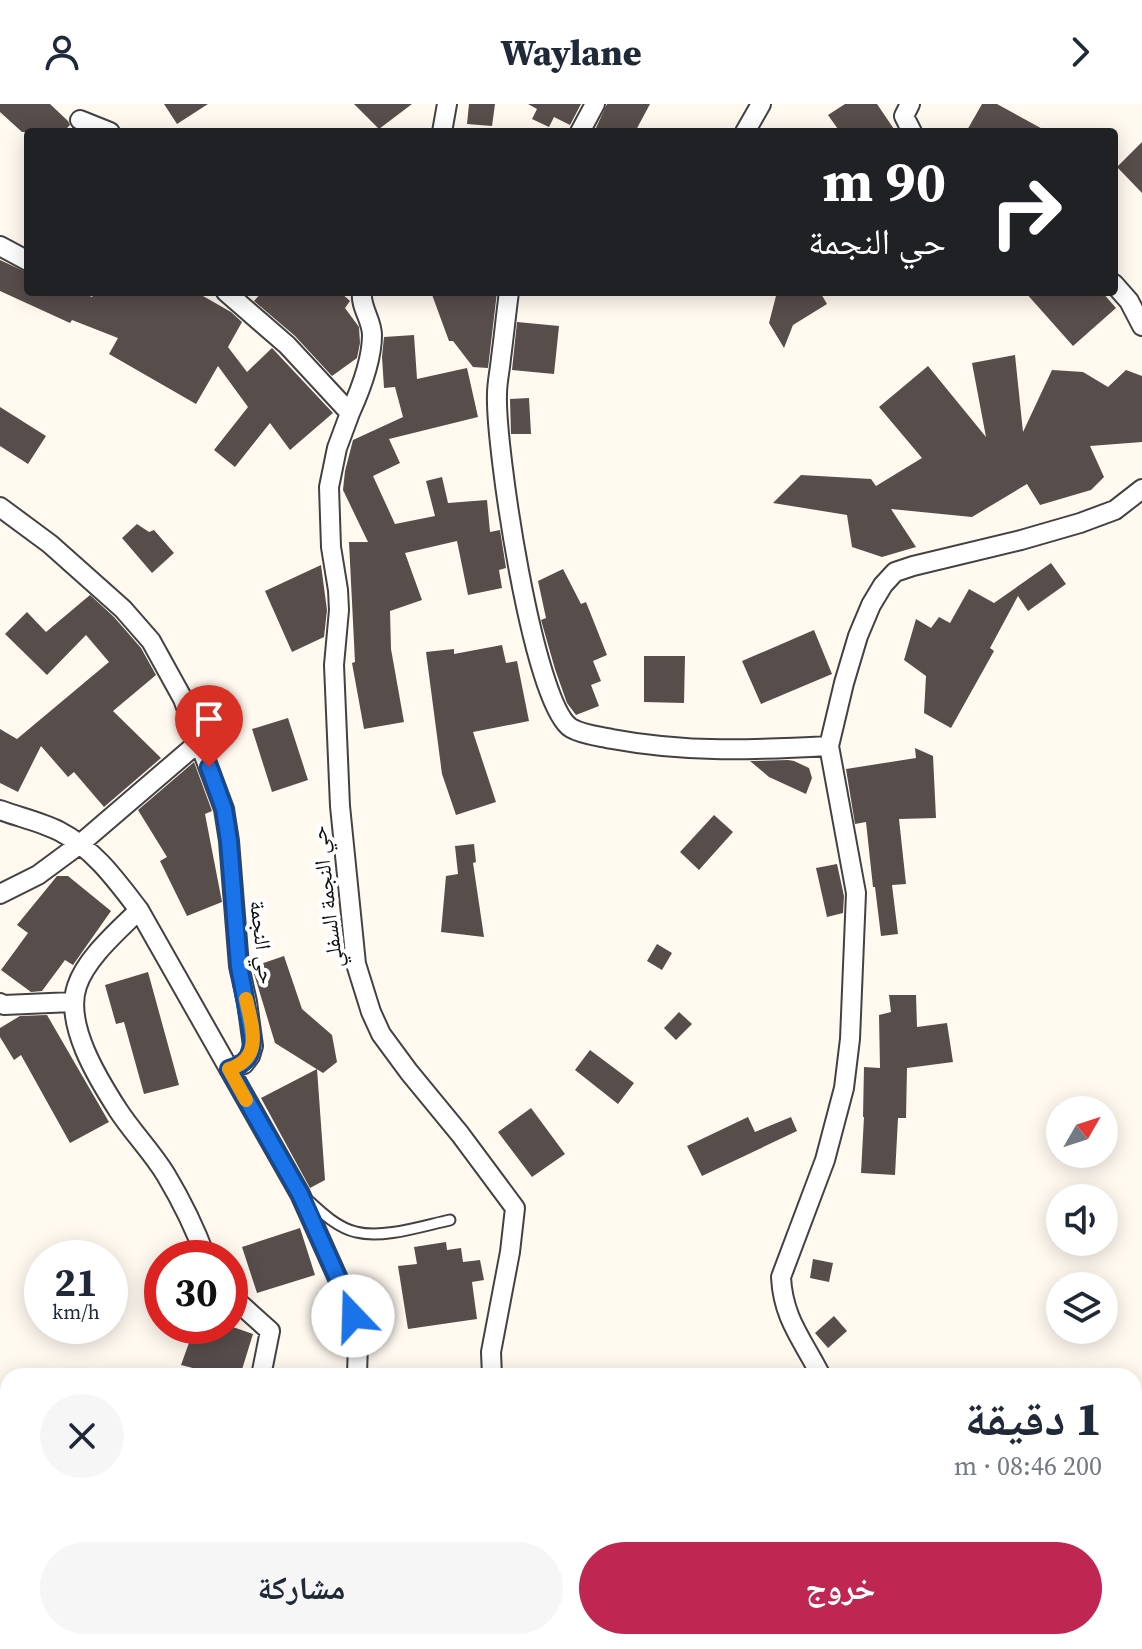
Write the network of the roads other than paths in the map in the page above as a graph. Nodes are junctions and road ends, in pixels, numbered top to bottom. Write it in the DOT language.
graph roads {
  1 [pos="447,104"];
  2 [pos="595,104"];
  3 [pos="761,104"];
  4 [pos="80,120"];
  5 [pos="100,128"];
  6 [pos="443,128"];
  7 [pos="582,128"];
  8 [pos="747,128"];
  9 [pos="0,246"];
  10 [pos="24,259"];
  11 [pos="1118,289"];
  12 [pos="231,296"];
  13 [pos="361,296"];
  14 [pos="509,296"];
  15 [pos="1142,326"];
  16 [pos="350,413"];
  17 [pos="1142,489"];
  18 [pos="2,516"];
  19 [pos="199,742"];
  20 [pos="829,746"];
  21 [pos="0,810"];
  22 [pos="80,844"];
  23 [pos="0,894"];
  24 [pos="139,910"];
  25 [pos="73,1002"];
  26 [pos="0,1003"];
  27 [pos="229,1069"];
  28 [pos="300,1194"];
  29 [pos="450,1220"];
  30 [pos="197,1240"];
  31 [pos="248,1311"];
  32 [pos="263,1368"];
  33 [pos="357,1368"];
  34 [pos="492,1368"];
  35 [pos="817,1368"];
  1 -- 6 [label="street"];
  2 -- 7 [label="street"];
  3 -- 8 [label="street"];
  4 -- 5 [label="street"];
  9 -- 10 [label="street"];
  11 -- 15 [label="street"];
  12 -- 16 [label="street"];
  13 -- 16 [label="street, حي النجمة السفلي"];
  14 -- 20 [label="street"];
  16 -- 34 [label="street, حي النجمة السفلي"];
  17 -- 20 [label="street"];
  18 -- 19 [label="street, حي النجمة"];
  19 -- 22 [label="street"];
  19 -- 27 [label="street, حي النجمة"];
  20 -- 35 [label="street"];
  21 -- 22 [label="street"];
  22 -- 23 [label="street"];
  22 -- 24 [label="street"];
  24 -- 25 [label="street"];
  24 -- 27 [label="street"];
  25 -- 26 [label="street"];
  25 -- 30 [label="street"];
  27 -- 28 [label="street"];
  28 -- 29 [label="lane"];
  28 -- 33 [label="street"];
  31 -- 32 [label="street"];
}
